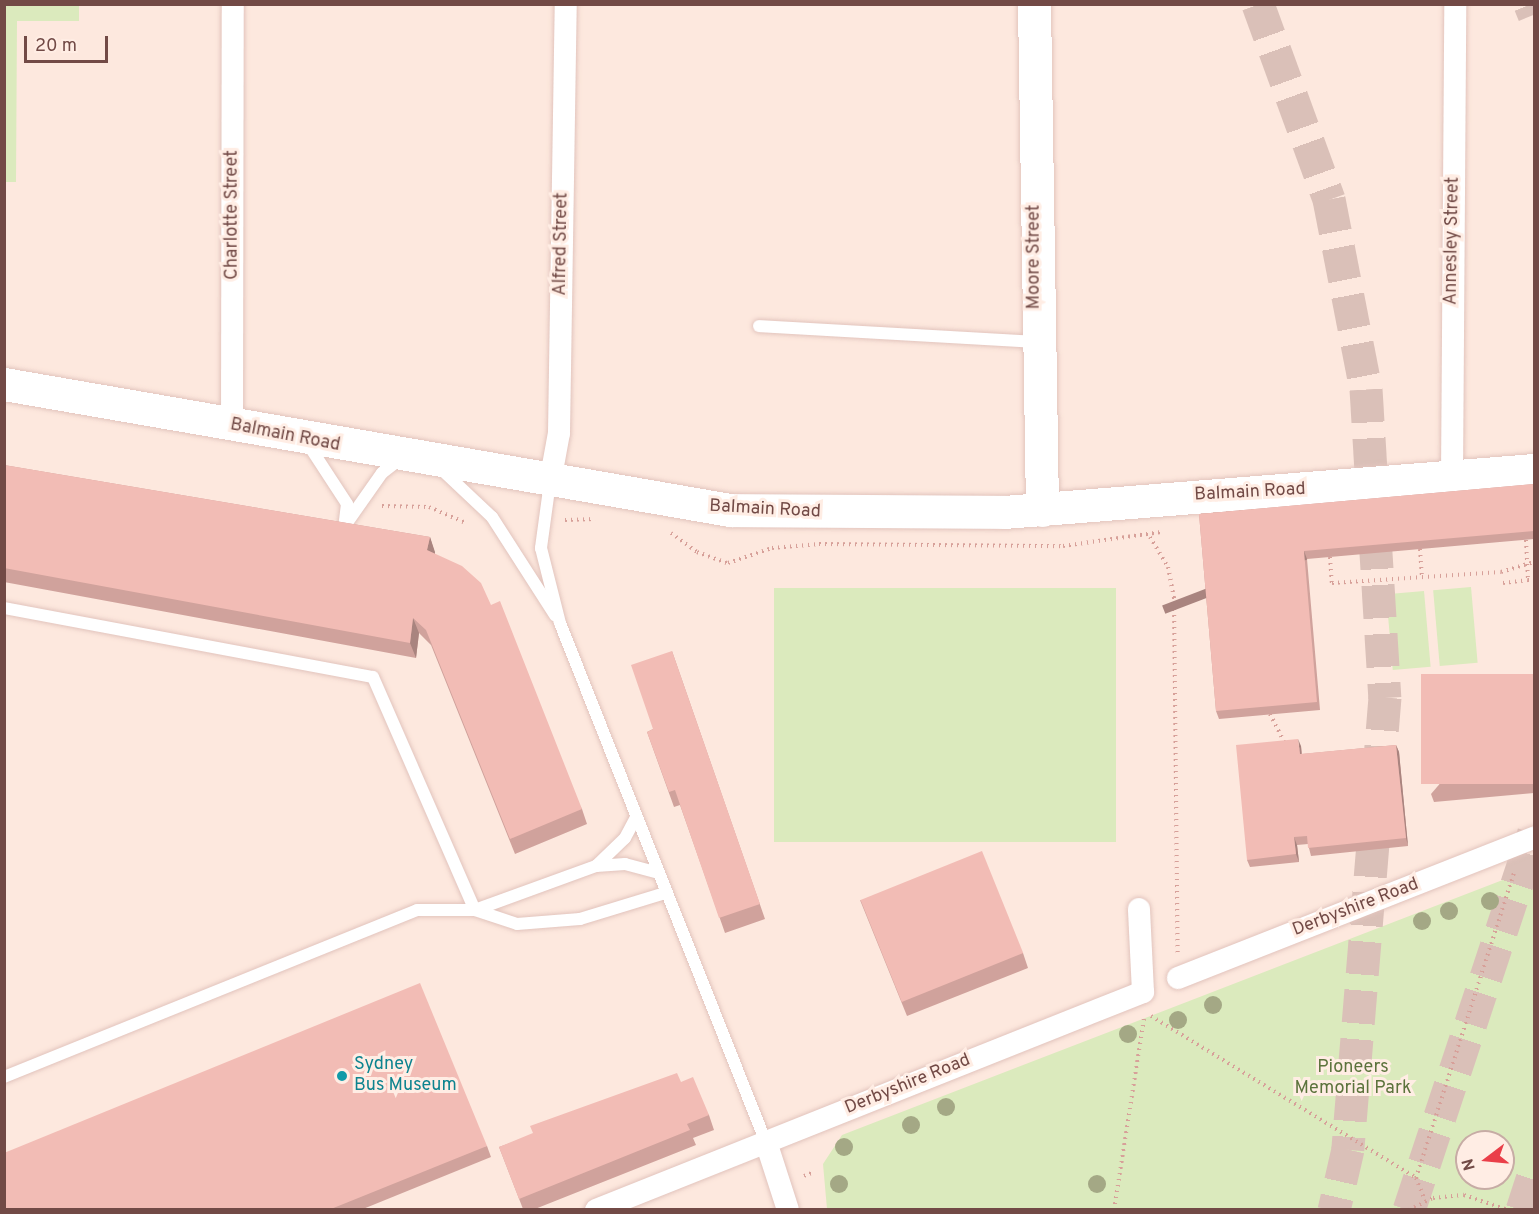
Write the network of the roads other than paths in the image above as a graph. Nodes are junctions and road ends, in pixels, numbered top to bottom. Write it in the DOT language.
graph roads {
  1 [pos="233,4"];
  2 [pos="566,4"];
  3 [pos="1034,4"];
  4 [pos="1455,4"];
  5 [pos="759,326"];
  6 [pos="1036,342"];
  7 [pos="4,384"];
  8 [pos="232,426"];
  9 [pos="305,440"];
  10 [pos="418,460"];
  11 [pos="1534,470"];
  12 [pos="1452,477"];
  13 [pos="550,482"];
  14 [pos="1042,510"];
  15 [pos="4,608"];
  16 [pos="561,623"];
  17 [pos="636,817"];
  18 [pos="1528,841"];
  19 [pos="596,866"];
  20 [pos="658,873"];
  21 [pos="665,893"];
  22 [pos="1139,909"];
  23 [pos="475,910"];
  24 [pos="1178,978"];
  25 [pos="4,1077"];
  26 [pos="767,1145"];
  27 [pos="596,1209"];
  28 [pos="788,1209"];
  1 -- 8 [label="street, Charlotte Street"];
  2 -- 13 [label="street, Alfred Street"];
  3 -- 6 [label="main road, Moore Street"];
  4 -- 12 [label="street, Annesley Street"];
  5 -- 6 [label="lane"];
  6 -- 14 [label="main road, Moore Street"];
  7 -- 8 [label="main road, Balmain Road"];
  8 -- 9 [label="main road, Balmain Road"];
  9 -- 10 [label="main road, Balmain Road"];
  9 -- 10 [label="lane"];
  10 -- 13 [label="main road, Balmain Road"];
  10 -- 16 [label="lane"];
  11 -- 12 [label="main road, Balmain Road"];
  12 -- 14 [label="main road, Balmain Road"];
  13 -- 14 [label="main road, Balmain Road"];
  13 -- 16 [label="lane"];
  15 -- 23 [label="lane"];
  16 -- 17 [label="lane"];
  17 -- 19 [label="lane"];
  17 -- 20 [label="lane"];
  18 -- 24 [label="street, Derbyshire Road"];
  19 -- 20 [label="lane"];
  19 -- 23 [label="lane"];
  20 -- 21 [label="lane"];
  21 -- 23 [label="lane"];
  21 -- 26 [label="lane"];
  22 -- 26 [label="street, Derbyshire Road"];
  23 -- 25 [label="lane"];
  26 -- 27 [label="street, Derbyshire Road"];
  26 -- 28 [label="street"];
}
